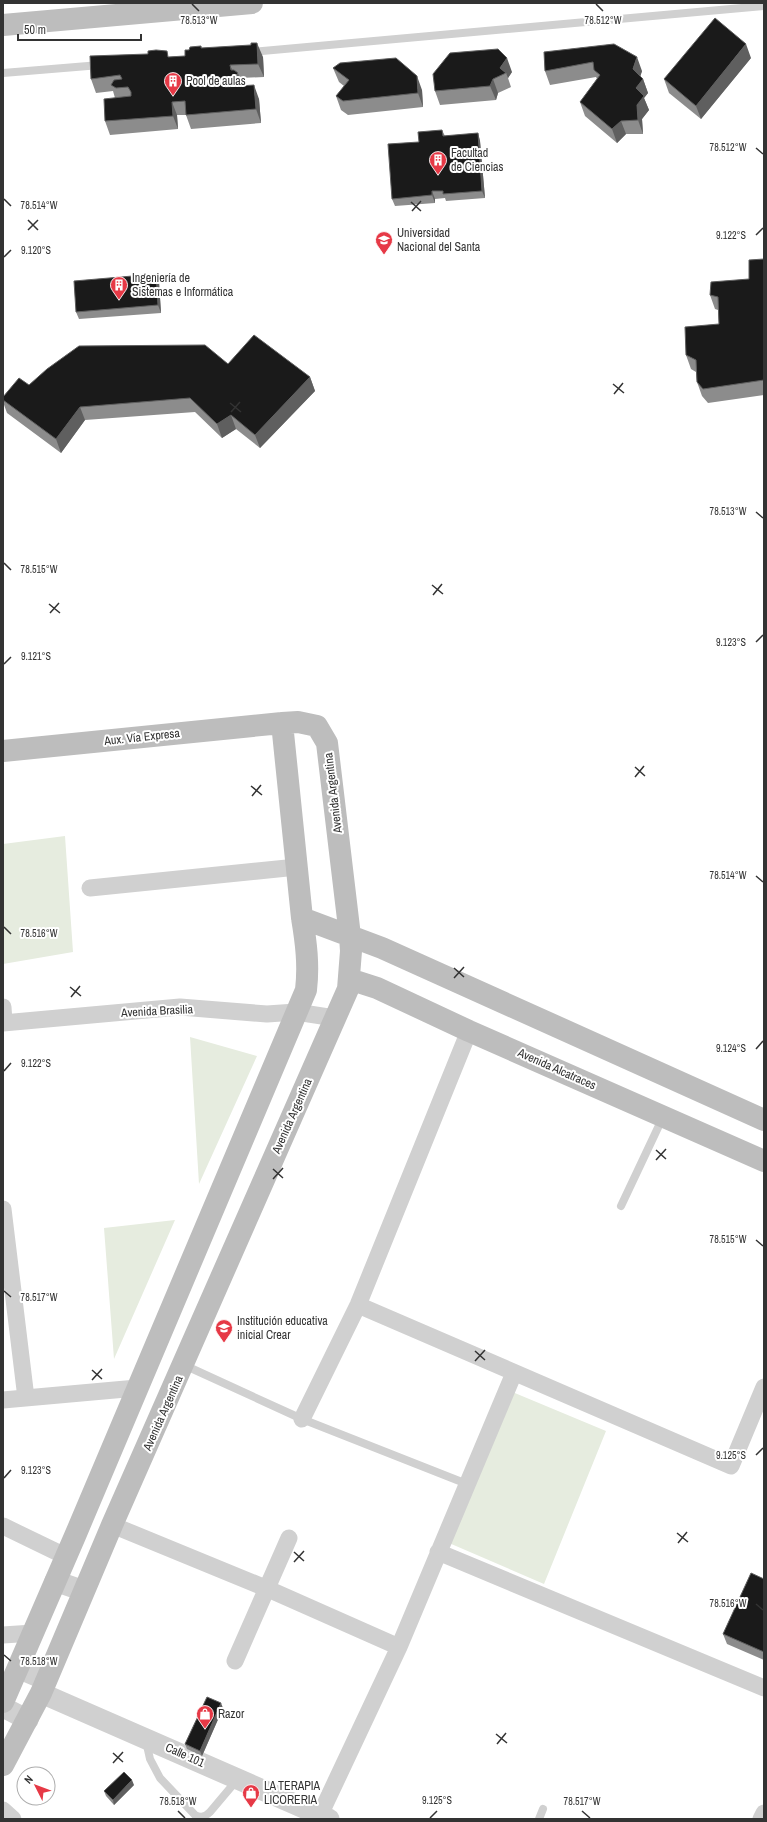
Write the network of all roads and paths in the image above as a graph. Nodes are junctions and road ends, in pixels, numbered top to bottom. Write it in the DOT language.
graph roads {
  1 [pos="252,3"];
  2 [pos="216,5"];
  3 [pos="764,6"];
  4 [pos="107,9"];
  5 [pos="64,11"];
  6 [pos="3,25"];
  7 [pos="245,52"];
  8 [pos="112,64"];
  9 [pos="3,73"];
  10 [pos="282,723"];
  11 [pos="3,751"];
  12 [pos="297,867"];
  13 [pos="90,888"];
  14 [pos="302,918"];
  15 [pos="350,936"];
  16 [pos="349,979"];
  17 [pos="296,1012"];
  18 [pos="3,1017"];
  19 [pos="335,1018"];
  20 [pos="469,1030"];
  21 [pos="663,1117"];
  22 [pos="764,1120"];
  23 [pos="764,1161"];
  24 [pos="621,1206"];
  25 [pos="3,1209"];
  26 [pos="358,1305"];
  27 [pos="184,1365"];
  28 [pos="514,1373"];
  29 [pos="137,1388"];
  30 [pos="764,1388"];
  31 [pos="26,1398"];
  32 [pos="3,1400"];
  33 [pos="302,1419"];
  34 [pos="467,1484"];
  35 [pos="112,1525"];
  36 [pos="3,1526"];
  37 [pos="289,1538"];
  38 [pos="438,1552"];
  39 [pos="65,1556"];
  40 [pos="55,1581"];
  41 [pos="268,1589"];
  42 [pos="84,1591"];
  43 [pos="33,1633"];
  44 [pos="3,1635"];
  45 [pos="399,1647"];
  46 [pos="235,1661"];
  47 [pos="18,1668"];
  48 [pos="44,1687"];
  49 [pos="764,1688"];
  50 [pos="3,1702"];
  51 [pos="3,1707"];
  52 [pos="28,1720"];
  53 [pos="146,1738"];
  54 [pos="3,1765"];
  55 [pos="238,1779"];
  56 [pos="543,1809"];
  57 [pos="3,1810"];
  58 [pos="764,1813"];
  59 [pos="324,1817"];
  60 [pos="13,1819"];
  61 [pos="539,1819"];
  62 [pos="761,1819"];
  1 -- 2 [label="main road"];
  2 -- 4 [label="main road"];
  3 -- 7 [label="lane"];
  4 -- 5 [label="main road"];
  5 -- 6 [label="main road"];
  8 -- 9 [label="lane"];
  10 -- 11 [label="main road, Aux. Vía Expresa"];
  10 -- 12 [label="main road"];
  10 -- 15 [label="main road, Avenida Argentina"];
  12 -- 13 [label="street"];
  12 -- 14 [label="main road"];
  14 -- 15 [label="main road"];
  14 -- 17 [label="main road"];
  15 -- 16 [label="main road, Avenida Argentina"];
  15 -- 22 [label="main road"];
  16 -- 19 [label="main road, Avenida Argentina"];
  16 -- 20 [label="main road, Avenida Alcatraces"];
  17 -- 18 [label="street, Avenida Brasilia"];
  17 -- 19 [label="street, Avenida Brasilia"];
  17 -- 29 [label="main road"];
  19 -- 27 [label="main road, Avenida Argentina"];
  20 -- 21 [label="main road, Avenida Alcatraces"];
  20 -- 26 [label="street"];
  21 -- 23 [label="main road, Avenida Alcatraces"];
  21 -- 24 [label="lane"];
  25 -- 31 [label="street"];
  26 -- 28 [label="street"];
  26 -- 33 [label="street"];
  27 -- 33 [label="lane"];
  27 -- 35 [label="main road, Avenida Argentina"];
  28 -- 30 [label="street"];
  28 -- 34 [label="street"];
  29 -- 31 [label="street"];
  29 -- 39 [label="main road"];
  31 -- 32 [label="street"];
  33 -- 34 [label="lane"];
  34 -- 38 [label="street"];
  35 -- 41 [label="street"];
  35 -- 42 [label="main road, Avenida Argentina"];
  36 -- 39 [label="street"];
  37 -- 41 [label="street"];
  38 -- 45 [label="street"];
  38 -- 49 [label="street"];
  39 -- 40 [label="main road"];
  40 -- 42 [label="street"];
  40 -- 43 [label="main road"];
  41 -- 45 [label="street"];
  41 -- 46 [label="street"];
  42 -- 48 [label="main road, Avenida Argentina"];
  43 -- 44 [label="street"];
  43 -- 47 [label="main road"];
  45 -- 59 [label="street"];
  47 -- 48 [label="street, Calle 101"];
  47 -- 50 [label="main road"];
  48 -- 52 [label="main road, Avenida Argentina"];
  48 -- 53 [label="street, Calle 101"];
  51 -- 52 [label="street"];
  52 -- 54 [label="main road, Avenida Argentina"];
  53 -- 55 [label="street, Calle 101"];
  53 -- 55 [label="lane"];
  55 -- 59 [label="street, Calle 101"];
  56 -- 61 [label="lane"];
  57 -- 60 [label="street"];
  58 -- 62 [label="street"];
}
